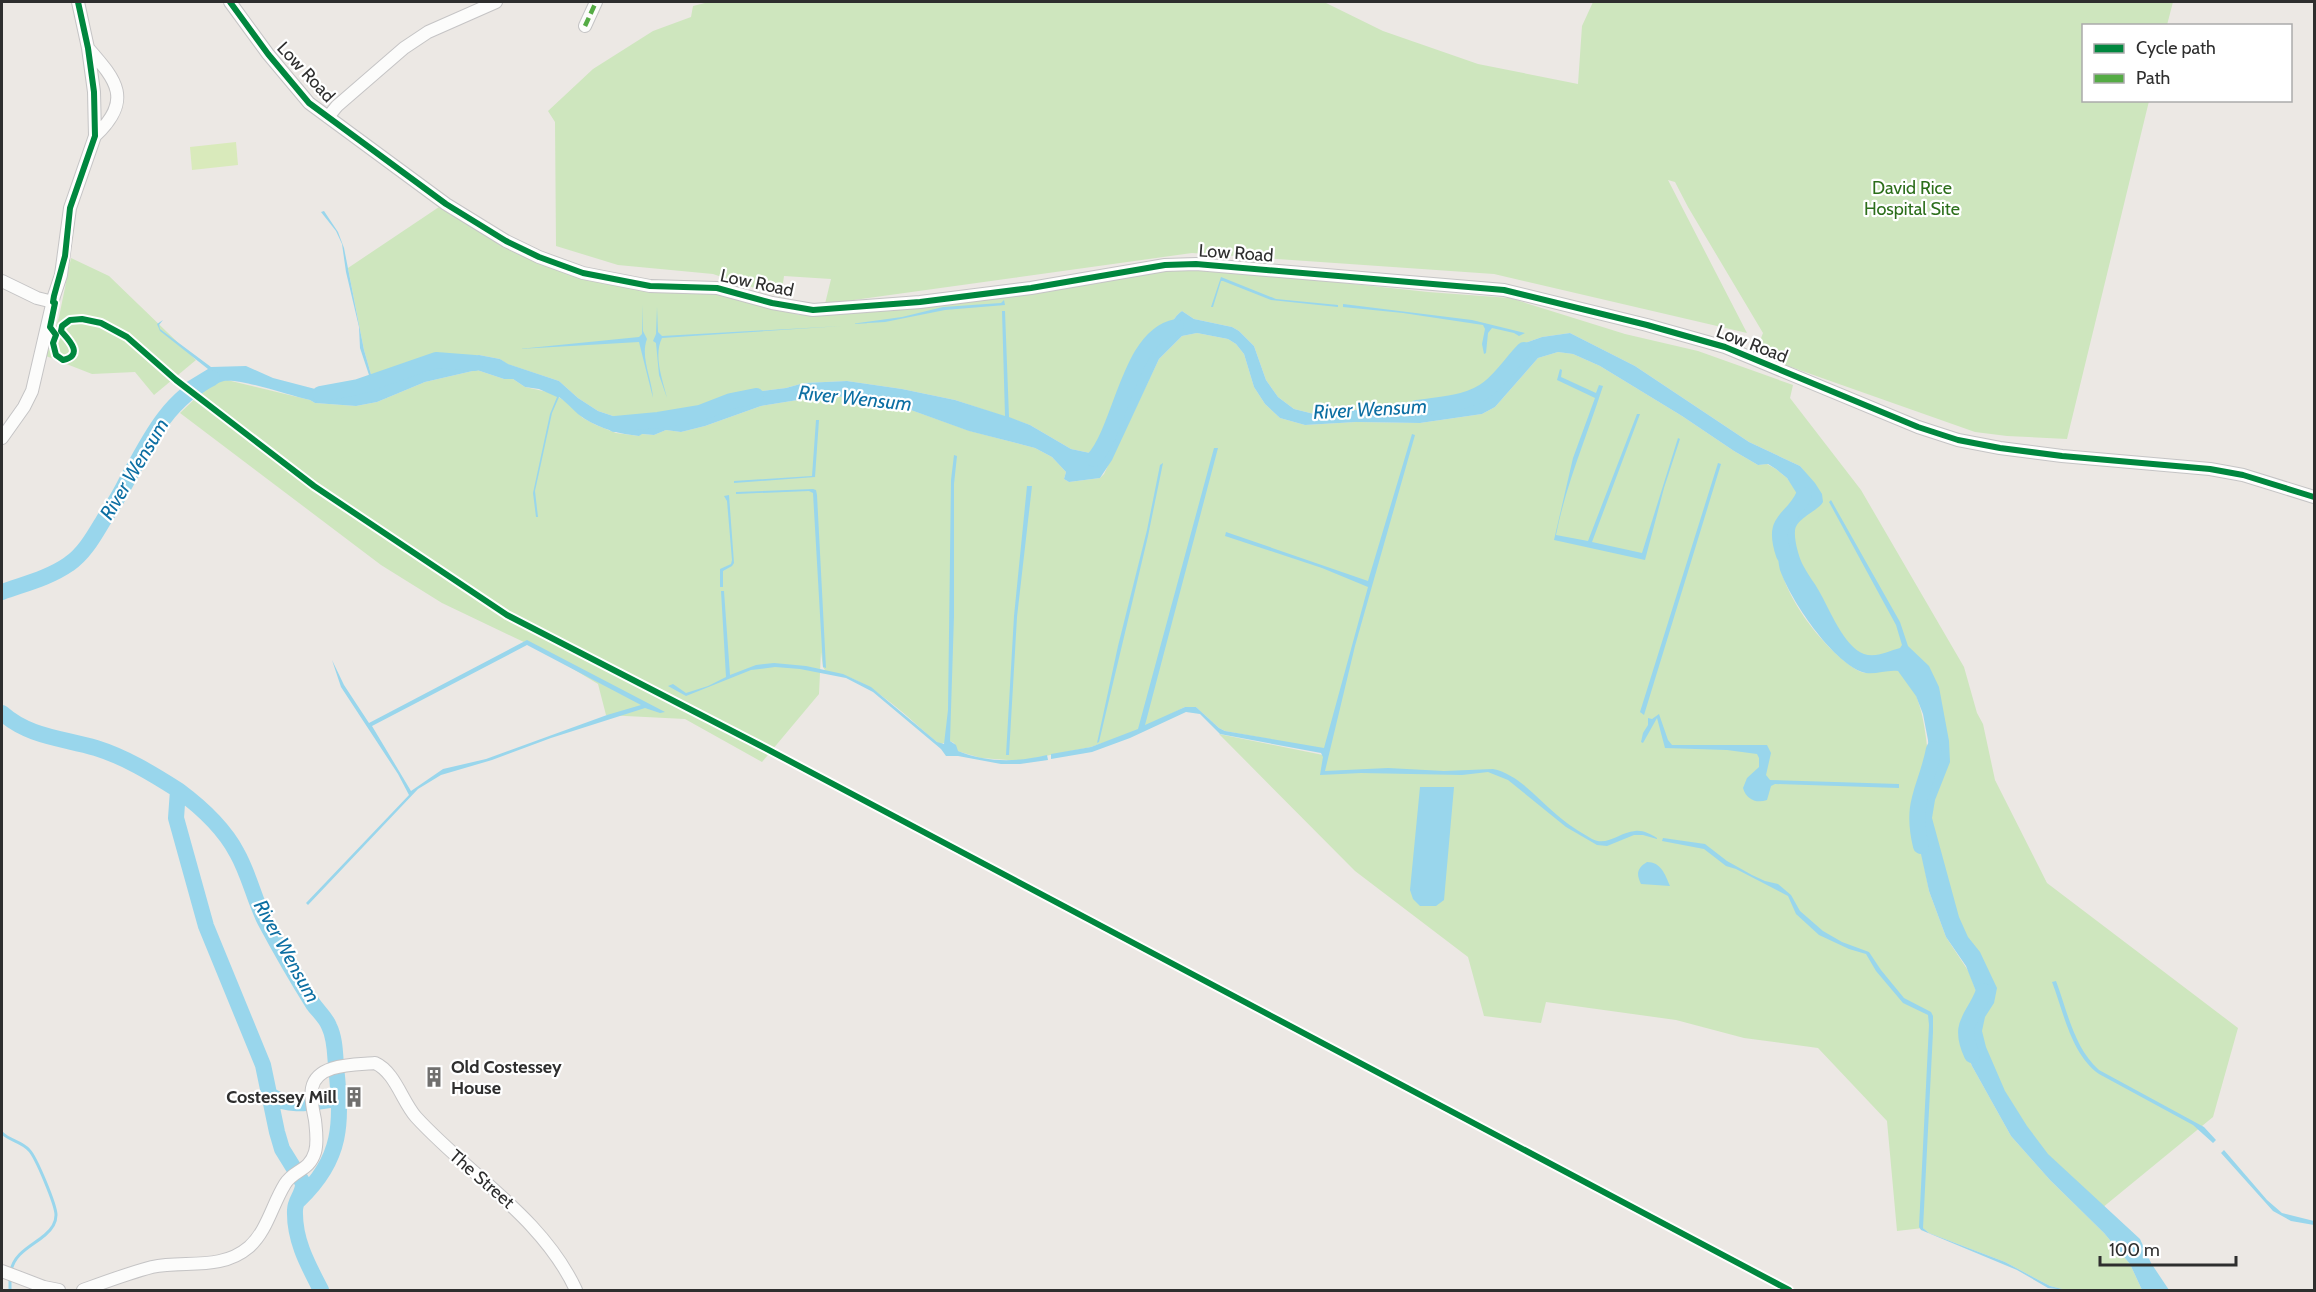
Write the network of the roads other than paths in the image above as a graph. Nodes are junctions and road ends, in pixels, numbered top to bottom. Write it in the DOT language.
graph roads {
  1 [pos="78,2"];
  2 [pos="230,2"];
  3 [pos="496,2"];
  4 [pos="596,2"];
  5 [pos="585,26"];
  6 [pos="88,48"];
  7 [pos="328,117"];
  8 [pos="95,136"];
  9 [pos="2,281"];
  10 [pos="53,302"];
  11 [pos="2,438"];
  12 [pos="2314,497"];
  13 [pos="7,1273"];
  14 [pos="59,1290"];
  15 [pos="83,1290"];
  16 [pos="576,1290"];
  1 -- 6 [label="street"];
  2 -- 7 [label="street, Low Road"];
  3 -- 7 [label="street"];
  4 -- 5 [label="street"];
  6 -- 8 [label="street"];
  6 -- 8 [label="street"];
  7 -- 12 [label="street, Low Road"];
  8 -- 10 [label="street"];
  9 -- 10 [label="street"];
  10 -- 11 [label="street"];
  13 -- 14 [label="street"];
  15 -- 16 [label="street, The Street"];
}
